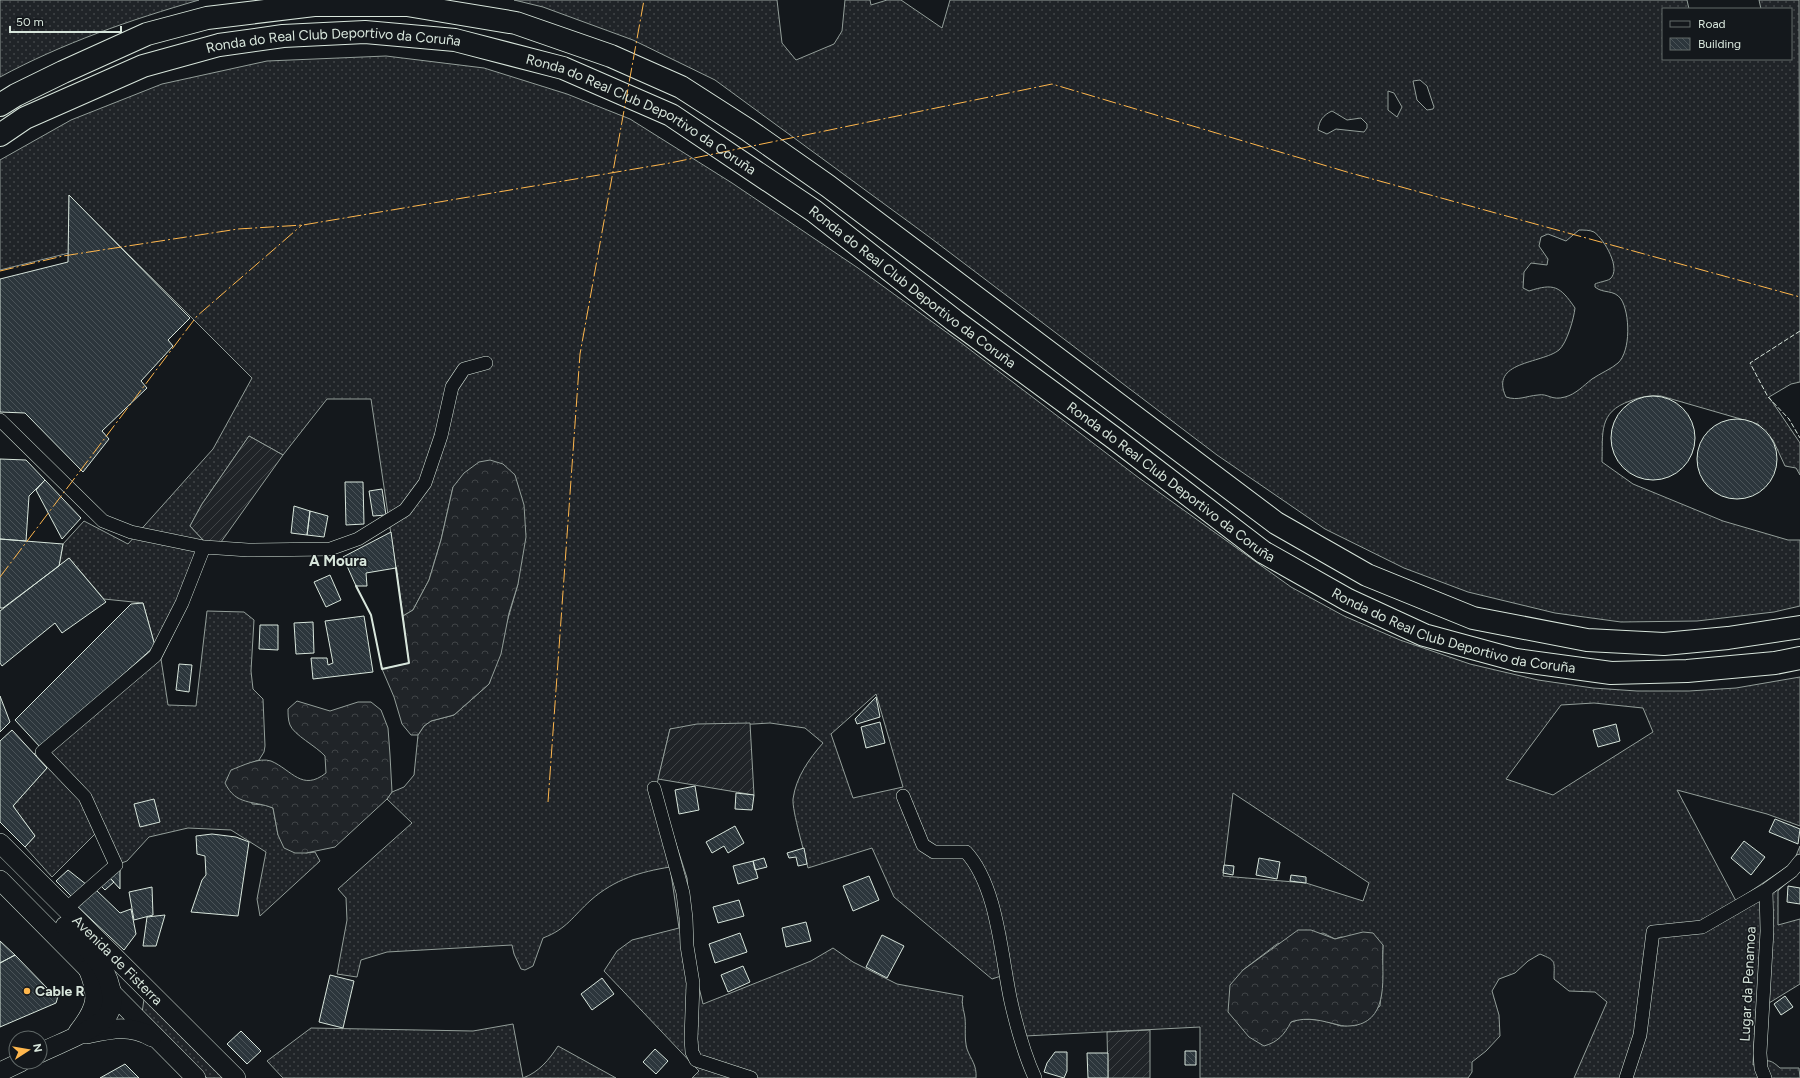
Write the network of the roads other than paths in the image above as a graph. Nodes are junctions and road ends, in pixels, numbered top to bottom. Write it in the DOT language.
graph roads {
  1 [pos="0,105"];
  2 [pos="0,135"];
  3 [pos="486,363"];
  4 [pos="0,420"];
  5 [pos="204,548"];
  6 [pos="1800,628"];
  7 [pos="1800,658"];
  8 [pos="654,788"];
  9 [pos="903,796"];
  10 [pos="0,843"];
  11 [pos="0,854"];
  12 [pos="1800,861"];
  13 [pos="0,880"];
  14 [pos="1766,890"];
  15 [pos="66,909"];
  16 [pos="88,968"];
  17 [pos="112,992"];
  18 [pos="74,1036"];
  19 [pos="159,1041"];
  20 [pos="48,1049"];
  21 [pos="196,1078"];
  22 [pos="236,1078"];
  23 [pos="751,1078"];
  24 [pos="1035,1078"];
  25 [pos="1626,1078"];
  26 [pos="1765,1078"];
  1 -- 6 [label="highway, Ronda do Real Club Deportivo da Coruña"];
  2 -- 7 [label="highway, Ronda do Real Club Deportivo da Coruña"];
  3 -- 5 [label="street"];
  4 -- 5 [label="street"];
  5 -- 15 [label="street"];
  8 -- 23 [label="street"];
  9 -- 24 [label="street"];
  10 -- 15 [label="main road, Avenida de Fisterra"];
  11 -- 17 [label="main road"];
  12 -- 14 [label="street, Lugar da Penamoa"];
  13 -- 16 [label="main road, Avenida de Fisterra"];
  14 -- 25 [label="street, Lugar da Penamoa"];
  14 -- 26 [label="street, Lugar da Penamoa"];
  15 -- 22 [label="main road, Avenida de Fisterra"];
  16 -- 17 [label="main road, Avenida de Fisterra"];
  16 -- 18 [label="main road"];
  17 -- 18 [label="main road, Avenida de Fisterra"];
  17 -- 19 [label="main road, Avenida de Fisterra"];
  18 -- 19 [label="main road, Avenida de Fisterra"];
  18 -- 20 [label="main road"];
  19 -- 21 [label="main road, Avenida de Fisterra"];
}
